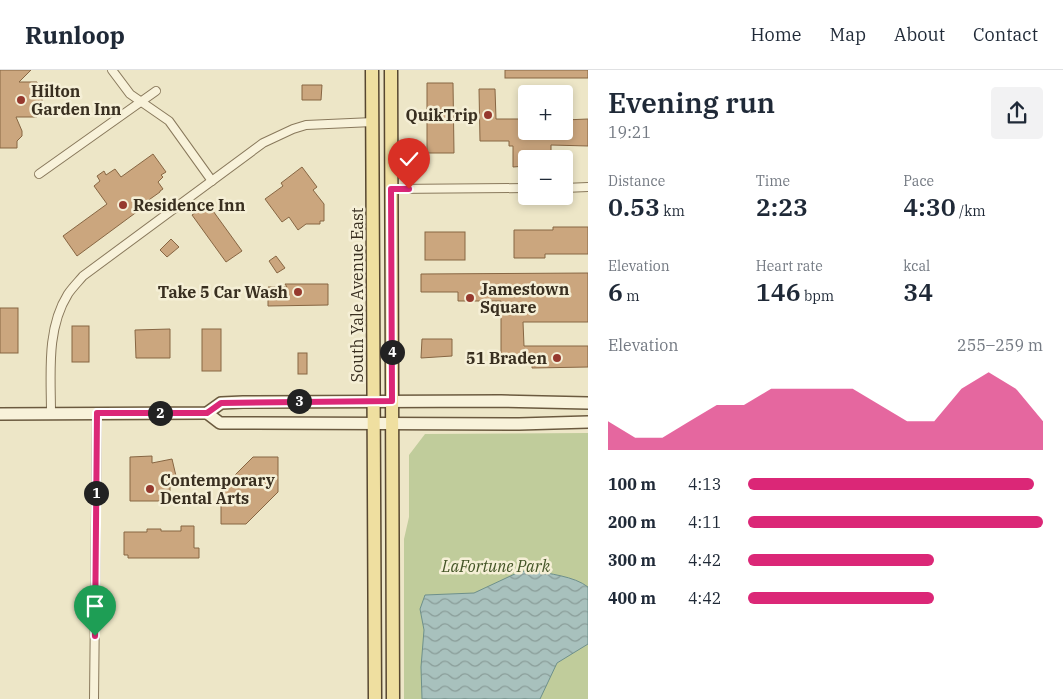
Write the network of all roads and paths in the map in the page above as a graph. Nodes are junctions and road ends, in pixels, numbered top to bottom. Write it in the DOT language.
graph roads {
  1 [pos="112,70"];
  2 [pos="372,70"];
  3 [pos="390,70"];
  4 [pos="156,92"];
  5 [pos="141,102"];
  6 [pos="372,122"];
  7 [pos="39,174"];
  8 [pos="212,181"];
  9 [pos="588,187"];
  10 [pos="373,188"];
  11 [pos="518,188"];
  12 [pos="573,188"];
  13 [pos="391,189"];
  14 [pos="374,401"];
  15 [pos="392,401"];
  16 [pos="588,403"];
  17 [pos="51,413"];
  18 [pos="97,413"];
  19 [pos="207,413"];
  20 [pos="0,414"];
  21 [pos="588,422"];
  22 [pos="374,424"];
  23 [pos="392,424"];
  24 [pos="94,699"];
  25 [pos="375,699"];
  26 [pos="393,699"];
  1 -- 5 [label="street"];
  2 -- 6 [label="main road, South Yale Avenue East"];
  3 -- 13 [label="main road"];
  4 -- 5 [label="street"];
  5 -- 7 [label="street"];
  5 -- 8 [label="street"];
  6 -- 8 [label="street"];
  6 -- 10 [label="main road, South Yale Avenue East"];
  8 -- 17 [label="street"];
  9 -- 12 [label="street"];
  10 -- 13 [label="main road"];
  10 -- 14 [label="main road, South Yale Avenue East"];
  11 -- 13 [label="street"];
  13 -- 15 [label="main road"];
  14 -- 15 [label="main road"];
  14 -- 19 [label="main road"];
  14 -- 22 [label="main road, South Yale Avenue East"];
  15 -- 16 [label="main road"];
  15 -- 23 [label="main road"];
  17 -- 18 [label="main road"];
  17 -- 20 [label="main road"];
  18 -- 19 [label="main road"];
  18 -- 24 [label="street"];
  19 -- 22 [label="main road"];
  21 -- 23 [label="main road"];
  22 -- 23 [label="main road"];
  22 -- 25 [label="main road, South Yale Avenue East"];
  23 -- 26 [label="main road"];
}
